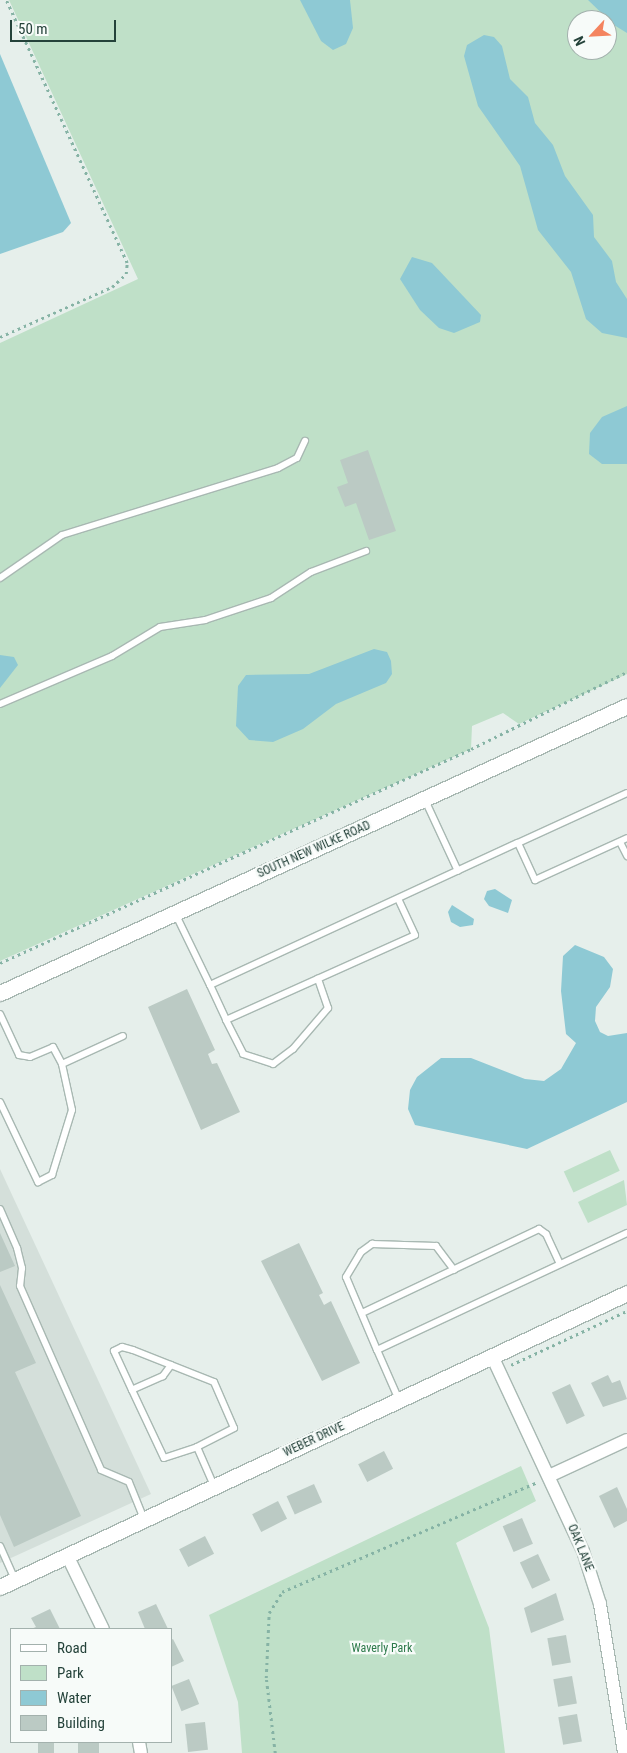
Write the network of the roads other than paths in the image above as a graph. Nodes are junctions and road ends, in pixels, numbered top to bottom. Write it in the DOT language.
graph roads {
  1 [pos="305,441"];
  2 [pos="366,551"];
  3 [pos="0,578"];
  4 [pos="0,704"];
  5 [pos="627,706"];
  6 [pos="627,793"];
  7 [pos="426,800"];
  8 [pos="627,838"];
  9 [pos="620,842"];
  10 [pos="518,843"];
  11 [pos="627,856"];
  12 [pos="458,871"];
  13 [pos="398,899"];
  14 [pos="175,913"];
  15 [pos="318,979"];
  16 [pos="210,986"];
  17 [pos="0,993"];
  18 [pos="0,1014"];
  19 [pos="226,1020"];
  20 [pos="123,1036"];
  21 [pos="62,1064"];
  22 [pos="0,1102"];
  23 [pos="0,1209"];
  24 [pos="626,1236"];
  25 [pos="560,1264"];
  26 [pos="454,1270"];
  27 [pos="627,1293"];
  28 [pos="362,1314"];
  29 [pos="378,1350"];
  30 [pos="492,1356"];
  31 [pos="171,1365"];
  32 [pos="132,1390"];
  33 [pos="399,1400"];
  34 [pos="627,1440"];
  35 [pos="197,1447"];
  36 [pos="549,1476"];
  37 [pos="214,1486"];
  38 [pos="144,1519"];
  39 [pos="0,1546"];
  40 [pos="67,1556"];
  41 [pos="15,1580"];
  42 [pos="0,1586"];
  43 [pos="102,1628"];
  44 [pos="624,1753"];
  1 -- 3 [label="lane"];
  2 -- 4 [label="lane"];
  5 -- 7 [label="street, SOUTH NEW WILKE ROAD"];
  6 -- 10 [label="lane"];
  7 -- 12 [label="lane"];
  7 -- 14 [label="street, SOUTH NEW WILKE ROAD"];
  8 -- 9 [label="lane"];
  9 -- 10 [label="lane"];
  9 -- 11 [label="lane"];
  10 -- 12 [label="lane"];
  12 -- 13 [label="lane"];
  13 -- 15 [label="lane"];
  13 -- 16 [label="lane"];
  14 -- 16 [label="lane"];
  14 -- 17 [label="street, SOUTH NEW WILKE ROAD"];
  15 -- 19 [label="lane"];
  15 -- 19 [label="lane"];
  16 -- 19 [label="lane"];
  18 -- 21 [label="lane"];
  20 -- 21 [label="lane"];
  21 -- 22 [label="lane"];
  23 -- 38 [label="lane"];
  24 -- 25 [label="lane"];
  25 -- 26 [label="lane"];
  25 -- 29 [label="lane"];
  26 -- 28 [label="lane"];
  26 -- 28 [label="lane"];
  27 -- 30 [label="street, WEBER DRIVE"];
  28 -- 29 [label="lane"];
  29 -- 33 [label="lane"];
  30 -- 33 [label="street, WEBER DRIVE"];
  30 -- 36 [label="street, OAK LANE"];
  31 -- 32 [label="lane"];
  31 -- 32 [label="lane"];
  31 -- 35 [label="lane"];
  32 -- 35 [label="lane"];
  33 -- 37 [label="street, WEBER DRIVE"];
  34 -- 36 [label="street"];
  35 -- 37 [label="lane"];
  36 -- 44 [label="street, OAK LANE"];
  37 -- 38 [label="street, WEBER DRIVE"];
  38 -- 40 [label="street, WEBER DRIVE"];
  39 -- 41 [label="lane"];
  40 -- 41 [label="street, WEBER DRIVE"];
  40 -- 43 [label="street"];
  41 -- 42 [label="street, WEBER DRIVE"];
}
